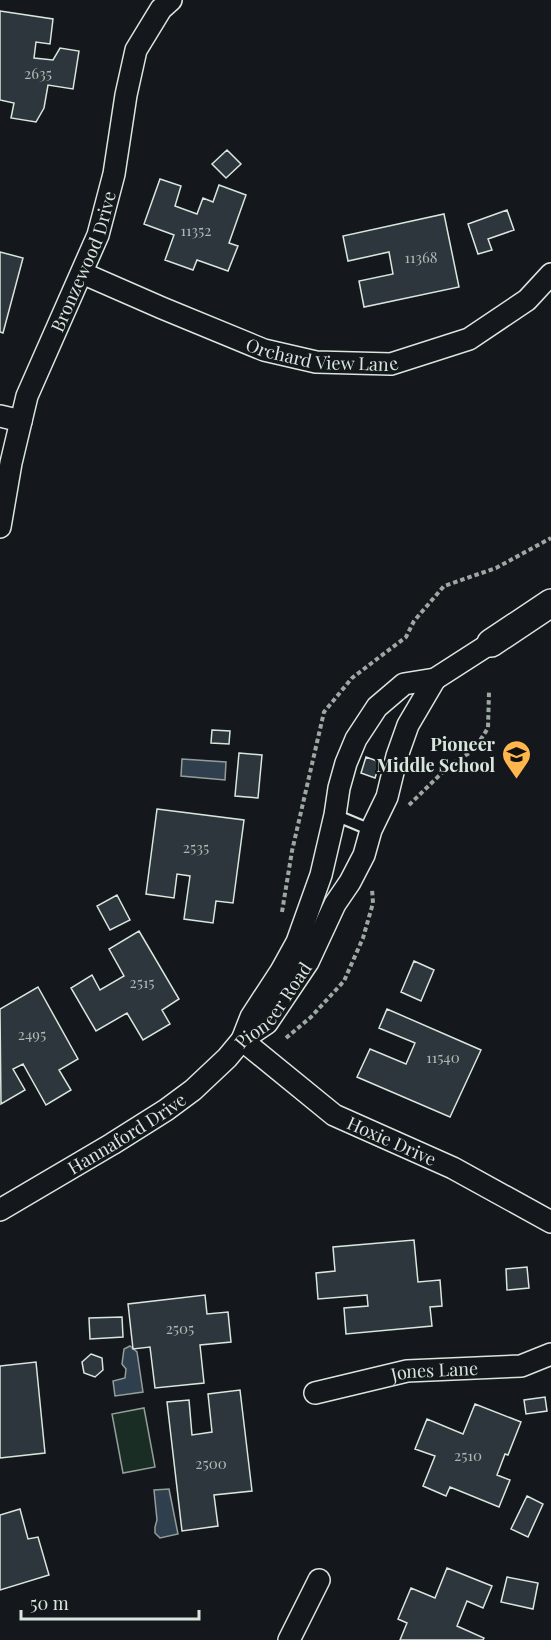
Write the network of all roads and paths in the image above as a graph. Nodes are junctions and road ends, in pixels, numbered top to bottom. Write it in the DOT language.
graph roads {
  1 [pos="171,0"];
  2 [pos="82,273"];
  3 [pos="551,274"];
  4 [pos="0,416"];
  5 [pos="21,421"];
  6 [pos="0,527"];
  7 [pos="551,603"];
  8 [pos="491,643"];
  9 [pos="435,679"];
  10 [pos="489,692"];
  11 [pos="404,810"];
  12 [pos="335,815"];
  13 [pos="371,830"];
  14 [pos="371,883"];
  15 [pos="242,1040"];
  16 [pos="279,1044"];
  17 [pos="0,1210"];
  18 [pos="551,1222"];
  19 [pos="551,1354"];
  20 [pos="315,1393"];
  21 [pos="319,1580"];
  22 [pos="289,1640"];
  1 -- 2 [label="street, Bronzewood Drive"];
  2 -- 3 [label="street, Orchard View Lane"];
  2 -- 5 [label="street, Bronzewood Drive"];
  4 -- 5 [label="street"];
  5 -- 6 [label="street, Bronzewood Drive"];
  7 -- 8 [label="street, Pioneer Road"];
  8 -- 9 [label="street, Pioneer Road"];
  9 -- 12 [label="street, Pioneer Road"];
  9 -- 13 [label="street, Pioneer Road"];
  10 -- 11 [label="path"];
  12 -- 13 [label="lane"];
  12 -- 15 [label="street, Pioneer Road"];
  13 -- 15 [label="street, Pioneer Road"];
  14 -- 16 [label="path"];
  15 -- 17 [label="street, Hannaford Drive"];
  15 -- 18 [label="street, Hoxie Drive"];
  19 -- 20 [label="street, Jones Lane"];
  21 -- 22 [label="street"];
}
